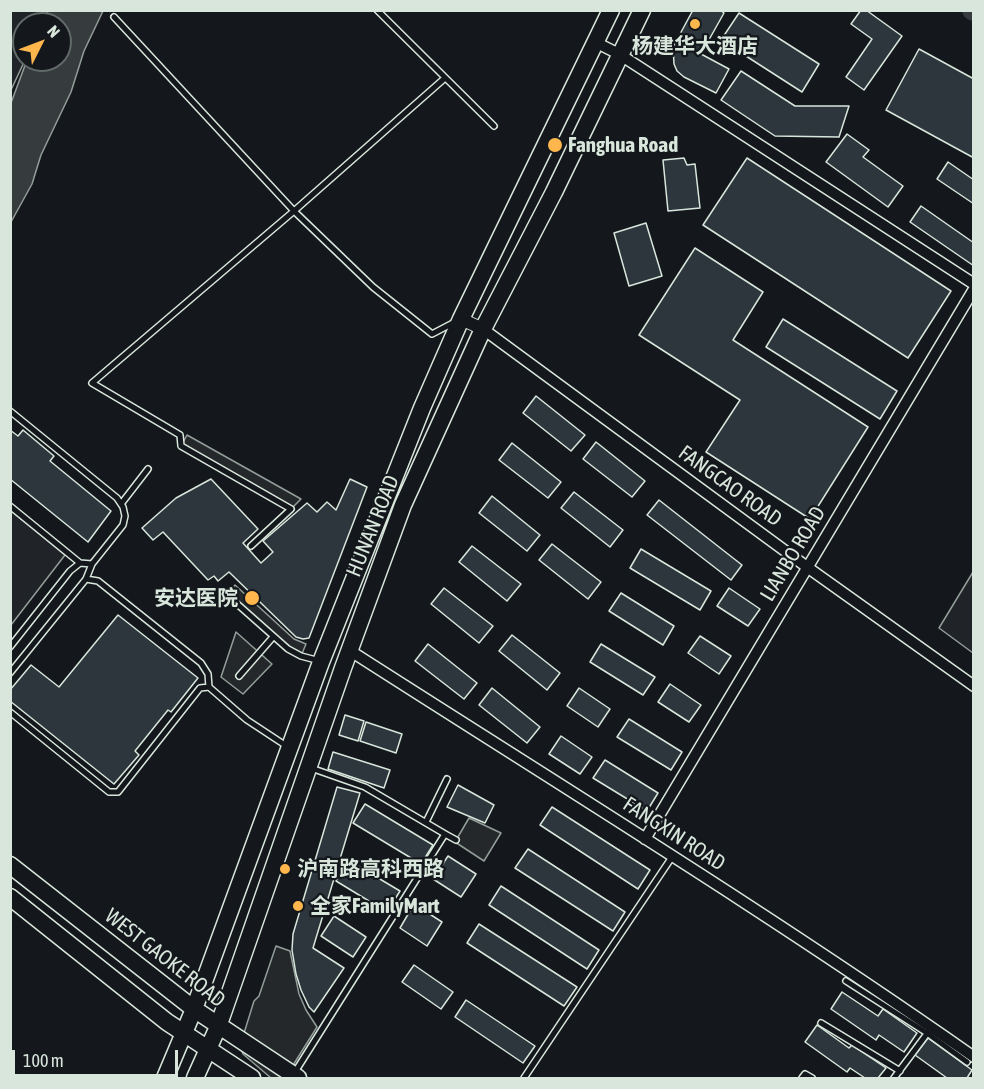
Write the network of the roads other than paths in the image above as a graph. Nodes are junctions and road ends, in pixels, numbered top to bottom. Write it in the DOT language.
graph roads {
  1 [pos="377,10"];
  2 [pos="611,10"];
  3 [pos="642,10"];
  4 [pos="114,16"];
  5 [pos="595,42"];
  6 [pos="619,54"];
  7 [pos="445,78"];
  8 [pos="494,126"];
  9 [pos="294,211"];
  10 [pos="974,287"];
  11 [pos="461,319"];
  12 [pos="483,329"];
  13 [pos="10,411"];
  14 [pos="148,469"];
  15 [pos="121,504"];
  16 [pos="10,507"];
  17 [pos="250,546"];
  18 [pos="80,563"];
  19 [pos="92,564"];
  20 [pos="807,567"];
  21 [pos="86,579"];
  22 [pos="227,595"];
  23 [pos="273,637"];
  24 [pos="10,647"];
  25 [pos="349,650"];
  26 [pos="321,662"];
  27 [pos="10,673"];
  28 [pos="239,676"];
  29 [pos="974,686"];
  30 [pos="209,687"];
  31 [pos="10,712"];
  32 [pos="290,748"];
  33 [pos="308,767"];
  34 [pos="447,779"];
  35 [pos="426,822"];
  36 [pos="445,834"];
  37 [pos="645,839"];
  38 [pos="456,840"];
  39 [pos="672,856"];
  40 [pos="10,865"];
  41 [pos="10,897"];
  42 [pos="846,981"];
  43 [pos="194,1010"];
  44 [pos="821,1023"];
  45 [pos="218,1027"];
  46 [pos="929,1030"];
  47 [pos="185,1034"];
  48 [pos="208,1050"];
  49 [pos="970,1060"];
  50 [pos="900,1071"];
  51 [pos="294,1077"];
  52 [pos="165,1078"];
  53 [pos="195,1078"];
  54 [pos="252,1078"];
  55 [pos="524,1078"];
  56 [pos="802,1078"];
  57 [pos="812,1078"];
  58 [pos="894,1078"];
  1 -- 7 [label="lane"];
  2 -- 5 [label="main road, HUNAN ROAD"];
  3 -- 6 [label="main road, HUNAN ROAD"];
  4 -- 9 [label="lane"];
  5 -- 6 [label="street"];
  5 -- 11 [label="main road, HUNAN ROAD"];
  6 -- 10 [label="street"];
  6 -- 12 [label="main road, HUNAN ROAD"];
  7 -- 8 [label="lane"];
  7 -- 9 [label="lane"];
  9 -- 11 [label="lane"];
  9 -- 17 [label="lane"];
  10 -- 20 [label="street, LIANBO ROAD"];
  11 -- 12 [label="street, FANGCAO ROAD"];
  11 -- 26 [label="main road, HUNAN ROAD"];
  12 -- 20 [label="street, FANGCAO ROAD"];
  12 -- 25 [label="main road, HUNAN ROAD"];
  13 -- 15 [label="lane"];
  14 -- 15 [label="lane"];
  15 -- 19 [label="lane"];
  16 -- 18 [label="lane"];
  18 -- 19 [label="lane"];
  18 -- 24 [label="lane"];
  19 -- 21 [label="lane"];
  20 -- 29 [label="street, FANGCAO ROAD"];
  20 -- 37 [label="street, LIANBO ROAD"];
  21 -- 27 [label="lane"];
  21 -- 30 [label="lane"];
  22 -- 23 [label="lane"];
  23 -- 26 [label="lane"];
  23 -- 28 [label="lane"];
  25 -- 33 [label="main road, HUNAN ROAD"];
  25 -- 37 [label="street, FANGXIN ROAD"];
  26 -- 32 [label="main road, HUNAN ROAD"];
  30 -- 31 [label="lane"];
  30 -- 32 [label="lane"];
  32 -- 43 [label="main road, HUNAN ROAD"];
  33 -- 35 [label="lane"];
  33 -- 45 [label="main road, HUNAN ROAD"];
  34 -- 35 [label="lane"];
  35 -- 36 [label="lane"];
  36 -- 38 [label="lane"];
  36 -- 51 [label="lane"];
  37 -- 39 [label="street, FANGXIN ROAD"];
  39 -- 46 [label="street, FANGXIN ROAD"];
  39 -- 55 [label="lane"];
  40 -- 43 [label="main road, WEST GAOKE ROAD"];
  41 -- 47 [label="main road"];
  42 -- 46 [label="lane"];
  43 -- 45 [label="main road, WEST GAOKE ROAD"];
  43 -- 47 [label="main road, HUNAN ROAD"];
  44 -- 50 [label="lane"];
  45 -- 48 [label="main road, HUNAN ROAD"];
  45 -- 51 [label="main road, WEST GAOKE ROAD"];
  46 -- 49 [label="street, FANGXIN ROAD"];
  46 -- 50 [label="lane"];
  47 -- 48 [label="main road"];
  47 -- 52 [label="main road, HUNAN ROAD"];
  48 -- 53 [label="main road, HUNAN ROAD"];
  48 -- 54 [label="main road"];
  50 -- 58 [label="lane"];
  56 -- 57 [label="lane"];
}
